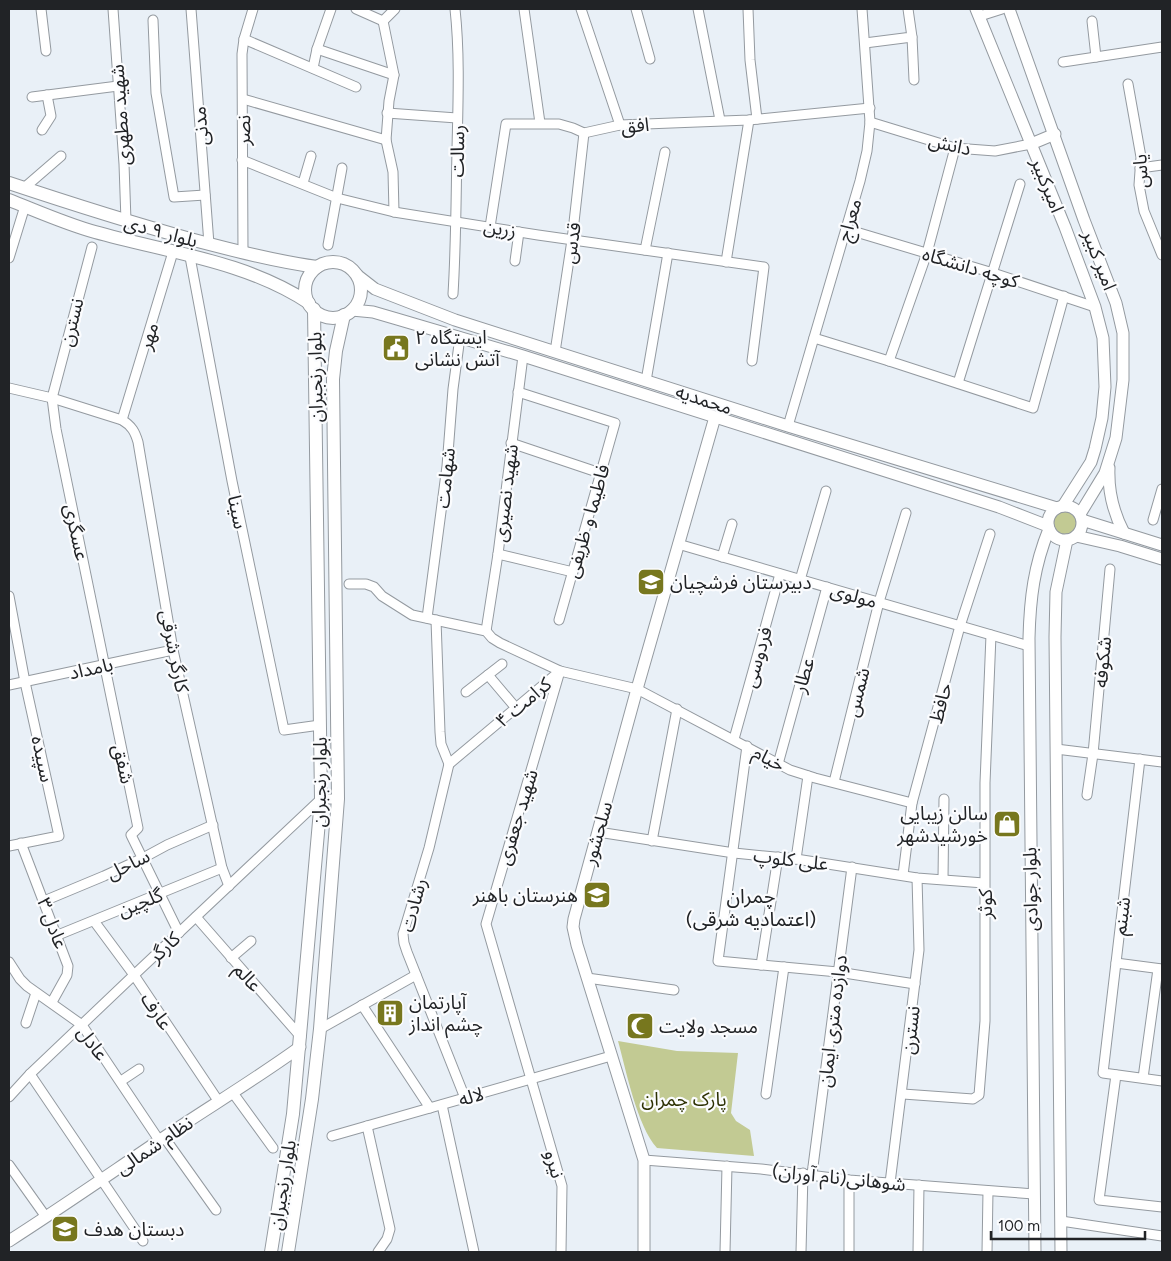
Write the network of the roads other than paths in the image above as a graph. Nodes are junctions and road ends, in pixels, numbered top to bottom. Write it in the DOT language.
graph roads {
  1 [pos="41,9"];
  2 [pos="114,9"];
  3 [pos="191,9"];
  4 [pos="253,9"];
  5 [pos="331,9"];
  6 [pos="356,9"];
  7 [pos="395,9"];
  8 [pos="455,9"];
  9 [pos="524,9"];
  10 [pos="581,9"];
  11 [pos="636,9"];
  12 [pos="698,9"];
  13 [pos="748,9"];
  14 [pos="862,9"];
  15 [pos="908,9"];
  16 [pos="1002,9"];
  17 [pos="1009,9"];
  18 [pos="978,12"];
  19 [pos="153,20"];
  20 [pos="383,21"];
  21 [pos="1092,21"];
  22 [pos="912,37"];
  23 [pos="244,39"];
  24 [pos="865,43"];
  25 [pos="1162,47"];
  26 [pos="318,49"];
  27 [pos="46,51"];
  28 [pos="1096,57"];
  29 [pos="650,59"];
  30 [pos="1063,62"];
  31 [pos="313,68"];
  32 [pos="394,74"];
  33 [pos="914,80"];
  34 [pos="1128,84"];
  35 [pos="118,86"];
  36 [pos="356,86"];
  37 [pos="47,96"];
  38 [pos="32,97"];
  39 [pos="243,99"];
  40 [pos="870,108"];
  41 [pos="387,113"];
  42 [pos="457,118"];
  43 [pos="720,120"];
  44 [pos="753,120"];
  45 [pos="870,122"];
  46 [pos="540,123"];
  47 [pos="620,125"];
  48 [pos="42,130"];
  49 [pos="584,134"];
  50 [pos="1055,134"];
  51 [pos="386,140"];
  52 [pos="1032,144"];
  53 [pos="955,148"];
  54 [pos="665,152"];
  55 [pos="61,156"];
  56 [pos="311,156"];
  57 [pos="242,160"];
  58 [pos="1162,166"];
  59 [pos="342,168"];
  60 [pos="1140,168"];
  61 [pos="9,183"];
  62 [pos="303,183"];
  63 [pos="1020,184"];
  64 [pos="24,188"];
  65 [pos="205,195"];
  66 [pos="337,198"];
  67 [pos="9,200"];
  68 [pos="25,206"];
  69 [pos="394,212"];
  70 [pos="126,221"];
  71 [pos="456,222"];
  72 [pos="490,227"];
  73 [pos="846,228"];
  74 [pos="519,232"];
  75 [pos="1159,237"];
  76 [pos="572,240"];
  77 [pos="209,244"];
  78 [pos="328,245"];
  79 [pos="92,247"];
  80 [pos="645,250"];
  81 [pos="173,252"];
  82 [pos="242,252"];
  83 [pos="668,253"];
  84 [pos="927,254"];
  85 [pos="1162,255"];
  86 [pos="190,257"];
  87 [pos="9,258"];
  88 [pos="515,261"];
  89 [pos="726,262"];
  90 [pos="317,267"];
  91 [pos="993,273"];
  92 [pos="357,275"];
  93 [pos="453,294"];
  94 [pos="1064,296"];
  95 [pos="311,306"];
  96 [pos="1095,307"];
  97 [pos="348,313"];
  98 [pos="460,337"];
  99 [pos="814,338"];
  100 [pos="554,352"];
  101 [pos="523,356"];
  102 [pos="752,361"];
  103 [pos="889,361"];
  104 [pos="646,381"];
  105 [pos="958,383"];
  106 [pos="9,388"];
  107 [pos="518,392"];
  108 [pos="52,398"];
  109 [pos="715,417"];
  110 [pos="122,420"];
  111 [pos="788,426"];
  112 [pos="511,443"];
  113 [pos="1110,461"];
  114 [pos="600,473"];
  115 [pos="1162,489"];
  116 [pos="826,491"];
  117 [pos="1060,507"];
  118 [pos="906,513"];
  119 [pos="1081,517"];
  120 [pos="1153,520"];
  121 [pos="732,524"];
  122 [pos="1049,527"];
  123 [pos="1124,533"];
  124 [pos="990,534"];
  125 [pos="1072,538"];
  126 [pos="678,544"];
  127 [pos="1162,545"];
  128 [pos="498,554"];
  129 [pos="722,557"];
  130 [pos="1162,559"];
  131 [pos="1110,570"];
  132 [pos="573,572"];
  133 [pos="780,574"];
  134 [pos="800,580"];
  135 [pos="349,584"];
  136 [pos="827,587"];
  137 [pos="9,596"];
  138 [pos="880,602"];
  139 [pos="432,619"];
  140 [pos="560,620"];
  141 [pos="960,626"];
  142 [pos="486,631"];
  143 [pos="991,635"];
  144 [pos="1030,646"];
  145 [pos="173,650"];
  146 [pos="502,664"];
  147 [pos="105,665"];
  148 [pos="560,671"];
  149 [pos="488,675"];
  150 [pos="25,682"];
  151 [pos="9,685"];
  152 [pos="636,689"];
  153 [pos="466,692"];
  154 [pos="516,708"];
  155 [pos="677,709"];
  156 [pos="320,724"];
  157 [pos="734,739"];
  158 [pos="747,746"];
  159 [pos="1056,749"];
  160 [pos="1094,754"];
  161 [pos="1140,759"];
  162 [pos="1162,762"];
  163 [pos="449,764"];
  164 [pos="778,764"];
  165 [pos="808,776"];
  166 [pos="834,782"];
  167 [pos="1086,795"];
  168 [pos="338,799"];
  169 [pos="944,799"];
  170 [pos="321,800"];
  171 [pos="912,803"];
  172 [pos="212,825"];
  173 [pos="598,832"];
  174 [pos="652,841"];
  175 [pos="22,843"];
  176 [pos="9,846"];
  177 [pos="734,853"];
  178 [pos="778,857"];
  179 [pos="143,858"];
  180 [pos="796,859"];
  181 [pos="852,867"];
  182 [pos="222,868"];
  183 [pos="903,874"];
  184 [pos="917,878"];
  185 [pos="943,879"];
  186 [pos="984,883"];
  187 [pos="229,886"];
  188 [pos="160,894"];
  189 [pos="44,901"];
  190 [pos="196,917"];
  191 [pos="94,921"];
  192 [pos="179,933"];
  193 [pos="58,936"];
  194 [pos="251,941"];
  195 [pos="231,958"];
  196 [pos="9,962"];
  197 [pos="1116,963"];
  198 [pos="761,965"];
  199 [pos="784,967"];
  200 [pos="1160,969"];
  201 [pos="838,972"];
  202 [pos="134,975"];
  203 [pos="416,975"];
  204 [pos="587,978"];
  205 [pos="915,984"];
  206 [pos="674,990"];
  207 [pos="36,993"];
  208 [pos="52,1002"];
  209 [pos="362,1006"];
  210 [pos="26,1023"];
  211 [pos="82,1025"];
  212 [pos="320,1029"];
  213 [pos="300,1042"];
  214 [pos="611,1056"];
  215 [pos="139,1069"];
  216 [pos="30,1074"];
  217 [pos="1116,1074"];
  218 [pos="1143,1078"];
  219 [pos="530,1079"];
  220 [pos="121,1081"];
  221 [pos="1162,1081"];
  222 [pos="233,1093"];
  223 [pos="766,1094"];
  224 [pos="902,1094"];
  225 [pos="9,1097"];
  226 [pos="465,1098"];
  227 [pos="219,1102"];
  228 [pos="442,1104"];
  229 [pos="430,1108"];
  230 [pos="367,1126"];
  231 [pos="332,1136"];
  232 [pos="162,1139"];
  233 [pos="272,1148"];
  234 [pos="644,1160"];
  235 [pos="9,1165"];
  236 [pos="726,1166"];
  237 [pos="808,1174"];
  238 [pos="101,1180"];
  239 [pos="849,1180"];
  240 [pos="890,1183"];
  241 [pos="919,1185"];
  242 [pos="988,1191"];
  243 [pos="1034,1194"];
  244 [pos="1162,1207"];
  245 [pos="216,1210"];
  246 [pos="46,1217"];
  247 [pos="1061,1221"];
  248 [pos="1162,1236"];
  249 [pos="9,1241"];
  250 [pos="144,1241"];
  251 [pos="380,1250"];
  252 [pos="271,1252"];
  253 [pos="288,1252"];
  254 [pos="474,1252"];
  255 [pos="561,1252"];
  256 [pos="644,1252"];
  257 [pos="725,1252"];
  258 [pos="801,1252"];
  259 [pos="849,1252"];
  260 [pos="918,1252"];
  261 [pos="987,1252"];
  262 [pos="1035,1252"];
  263 [pos="1061,1252"];
  1 -- 27 [label="street"];
  2 -- 35 [label="street, شهید مطهری"];
  3 -- 65 [label="street, مدنی"];
  4 -- 23 [label="street, نصر"];
  5 -- 26 [label="street"];
  6 -- 20 [label="street"];
  7 -- 20 [label="street"];
  8 -- 42 [label="street, رسالت"];
  9 -- 46 [label="street"];
  10 -- 47 [label="street"];
  11 -- 29 [label="street"];
  12 -- 43 [label="street"];
  13 -- 44 [label="street"];
  14 -- 24 [label="street, معراج"];
  15 -- 22 [label="street"];
  16 -- 18 [label="street"];
  17 -- 50 [label="street, امیر کبیر"];
  18 -- 52 [label="street, امیرکبیر"];
  19 -- 65 [label="street"];
  20 -- 32 [label="street"];
  21 -- 28 [label="street"];
  22 -- 24 [label="street"];
  22 -- 33 [label="street"];
  23 -- 31 [label="street"];
  23 -- 39 [label="street, نصر"];
  24 -- 40 [label="street, معراج"];
  25 -- 28 [label="street"];
  26 -- 31 [label="street"];
  26 -- 32 [label="street"];
  28 -- 30 [label="street"];
  31 -- 36 [label="street"];
  32 -- 41 [label="street"];
  34 -- 60 [label="street, یاس"];
  35 -- 37 [label="street"];
  35 -- 70 [label="street, شهید مطهری"];
  37 -- 38 [label="street"];
  37 -- 48 [label="street"];
  39 -- 51 [label="street"];
  39 -- 57 [label="street, نصر"];
  40 -- 44 [label="street, افق"];
  40 -- 45 [label="street, معراج"];
  41 -- 42 [label="street"];
  41 -- 51 [label="street"];
  42 -- 71 [label="street, رسالت"];
  43 -- 44 [label="street, افق"];
  43 -- 47 [label="street, افق"];
  44 -- 89 [label="street"];
  45 -- 53 [label="street, دانش"];
  45 -- 73 [label="street, معراج"];
  46 -- 49 [label="street"];
  46 -- 72 [label="street"];
  47 -- 49 [label="street, افق"];
  49 -- 76 [label="street, قدس"];
  50 -- 52 [label="street"];
  50 -- 113 [label="street, امیر کبیر"];
  51 -- 69 [label="street"];
  52 -- 53 [label="street, دانش"];
  52 -- 96 [label="street, امیرکبیر"];
  53 -- 84 [label="street"];
  54 -- 80 [label="street"];
  55 -- 64 [label="street"];
  56 -- 62 [label="street"];
  57 -- 62 [label="street, زرین"];
  57 -- 82 [label="street, نصر"];
  58 -- 60 [label="street"];
  59 -- 66 [label="street"];
  60 -- 75 [label="street, یاس"];
  61 -- 64 [label="main road, بلوار ۹ دی"];
  62 -- 66 [label="street, زرین"];
  63 -- 91 [label="street"];
  64 -- 70 [label="main road, بلوار ۹ دی"];
  65 -- 77 [label="street, مدنی"];
  66 -- 69 [label="street, زرین"];
  66 -- 78 [label="street"];
  67 -- 68 [label="main road, بلوار ۹ دی"];
  68 -- 81 [label="main road, بلوار ۹ دی"];
  68 -- 87 [label="street"];
  69 -- 71 [label="street, زرین"];
  70 -- 77 [label="main road, بلوار ۹ دی"];
  71 -- 72 [label="street, زرین"];
  71 -- 93 [label="street, رسالت"];
  72 -- 74 [label="street, زرین"];
  73 -- 84 [label="street, کوچه دانشگاه"];
  73 -- 99 [label="street, معراج"];
  74 -- 76 [label="street, زرین"];
  74 -- 88 [label="street"];
  75 -- 85 [label="street, یاس"];
  76 -- 80 [label="street, زرین"];
  76 -- 100 [label="street, قدس"];
  77 -- 82 [label="main road, بلوار ۹ دی"];
  79 -- 108 [label="street, نسترن"];
  80 -- 83 [label="street, زرین"];
  81 -- 86 [label="main road, بلوار ۹ دی"];
  81 -- 110 [label="street, مهر"];
  82 -- 90 [label="main road, بلوار ۹ دی"];
  83 -- 89 [label="street, زرین"];
  83 -- 104 [label="street"];
  84 -- 91 [label="street, کوچه دانشگاه"];
  84 -- 103 [label="street"];
  86 -- 95 [label="main road, بلوار ۹ دی"];
  86 -- 156 [label="street, سینا"];
  89 -- 102 [label="street, زرین"];
  90 -- 92 [label="main road"];
  90 -- 95 [label="main road"];
  91 -- 94 [label="street, کوچه دانشگاه"];
  91 -- 105 [label="street"];
  92 -- 97 [label="main road"];
  92 -- 100 [label="street, محمدیه"];
  94 -- 96 [label="street, کوچه دانشگاه"];
  94 -- 105 [label="street"];
  95 -- 97 [label="main road"];
  95 -- 156 [label="main road, بلوار رنجبران"];
  96 -- 117 [label="street, امیرکبیر"];
  97 -- 98 [label="street, محمدیه"];
  97 -- 168 [label="main road, بلوار رنجبران"];
  98 -- 101 [label="street, محمدیه"];
  98 -- 139 [label="street, شهامت"];
  99 -- 103 [label="street"];
  99 -- 111 [label="street, معراج"];
  100 -- 104 [label="street, محمدیه"];
  101 -- 107 [label="street, شهید نصیری"];
  101 -- 109 [label="street, محمدیه"];
  103 -- 105 [label="street"];
  104 -- 111 [label="street, محمدیه"];
  106 -- 108 [label="street"];
  107 -- 112 [label="street, شهید نصیری"];
  107 -- 114 [label="street, فاطیما و ظریفی"];
  108 -- 110 [label="street"];
  108 -- 147 [label="street, عسگری"];
  109 -- 122 [label="street, محمدیه"];
  109 -- 126 [label="street, سلحشور"];
  110 -- 145 [label="street, کارگر شرقی"];
  111 -- 117 [label="street, محمدیه"];
  112 -- 114 [label="street"];
  112 -- 128 [label="street, شهید نصیری"];
  113 -- 119 [label="street, امیر کبیر"];
  113 -- 123 [label="street"];
  114 -- 132 [label="street, فاطیما و ظریفی"];
  115 -- 120 [label="street"];
  116 -- 134 [label="street"];
  117 -- 119 [label="street"];
  117 -- 122 [label="street"];
  118 -- 138 [label="street, شمس"];
  119 -- 123 [label="street"];
  119 -- 125 [label="street"];
  121 -- 129 [label="street"];
  122 -- 125 [label="street"];
  122 -- 144 [label="street, بلوار جوادی"];
  123 -- 127 [label="street"];
  124 -- 141 [label="street, حافظ"];
  125 -- 130 [label="street"];
  125 -- 159 [label="street, بلوار جوادی"];
  126 -- 129 [label="street, مولوی"];
  126 -- 152 [label="street, سلحشور"];
  128 -- 132 [label="street"];
  128 -- 142 [label="street, شهید نصیری"];
  129 -- 133 [label="street, مولوی"];
  131 -- 160 [label="street, شکوفه"];
  132 -- 140 [label="street, فاطیما و ظریفی"];
  133 -- 134 [label="street, مولوی"];
  133 -- 157 [label="street, فردوسی"];
  134 -- 136 [label="street, مولوی"];
  135 -- 139 [label="street"];
  136 -- 138 [label="street, مولوی"];
  136 -- 164 [label="street, عطار"];
  137 -- 150 [label="street, سپیده"];
  138 -- 141 [label="street, مولوی"];
  138 -- 166 [label="street, شمس"];
  139 -- 142 [label="street"];
  139 -- 163 [label="street, شهامت"];
  141 -- 143 [label="street, مولوی"];
  141 -- 171 [label="street, حافظ"];
  142 -- 148 [label="street"];
  143 -- 144 [label="street, مولوی"];
  143 -- 186 [label="street, کوثر"];
  144 -- 243 [label="street, بلوار جوادی"];
  145 -- 147 [label="street, بامداد"];
  145 -- 172 [label="street, کارگر شرقی"];
  146 -- 149 [label="street"];
  147 -- 150 [label="street, بامداد"];
  147 -- 179 [label="street, شفق"];
  148 -- 152 [label="street, کرامت ۴"];
  148 -- 154 [label="street, کرامت ۴"];
  148 -- 219 [label="street, شهید جعفری"];
  149 -- 153 [label="street"];
  149 -- 154 [label="street"];
  150 -- 151 [label="street, بامداد"];
  150 -- 175 [label="street, سپیده"];
  152 -- 155 [label="street, خیام"];
  152 -- 173 [label="street, سلحشور"];
  154 -- 163 [label="street, کرامت ۴"];
  155 -- 157 [label="street, خیام"];
  155 -- 174 [label="street"];
  156 -- 170 [label="main road, بلوار رنجبران"];
  157 -- 158 [label="street, خیام"];
  158 -- 164 [label="street, خیام"];
  158 -- 177 [label="street"];
  159 -- 160 [label="street"];
  159 -- 247 [label="street, بلوار جوادی"];
  160 -- 161 [label="street"];
  160 -- 167 [label="street, شکوفه"];
  161 -- 162 [label="street"];
  161 -- 197 [label="street, شبنم"];
  163 -- 203 [label="street, رشادت"];
  164 -- 165 [label="street, خیام"];
  165 -- 166 [label="street, خیام"];
  165 -- 180 [label="street"];
  166 -- 171 [label="street, خیام"];
  168 -- 170 [label="street"];
  168 -- 212 [label="main road, بلوار رنجبران"];
  169 -- 185 [label="street"];
  170 -- 187 [label="street, کارگر"];
  170 -- 213 [label="main road, بلوار رنجبران"];
  171 -- 183 [label="street, حافظ"];
  172 -- 179 [label="street, ساحل"];
  172 -- 182 [label="street, کارگر شرقی"];
  173 -- 174 [label="street, علی کلوپ"];
  173 -- 204 [label="street, سلحشور"];
  174 -- 177 [label="street, علی کلوپ"];
  175 -- 176 [label="street"];
  175 -- 189 [label="street, عادل ۳"];
  177 -- 178 [label="street, علی کلوپ"];
  177 -- 198 [label="street"];
  178 -- 180 [label="street, علی کلوپ"];
  178 -- 198 [label="street"];
  179 -- 188 [label="street"];
  179 -- 189 [label="street, ساحل"];
  180 -- 181 [label="street, علی کلوپ"];
  181 -- 183 [label="street, علی کلوپ"];
  181 -- 201 [label="street, دوازده متری ایمان"];
  182 -- 187 [label="street, کارگر شرقی"];
  182 -- 188 [label="street, گلچین"];
  183 -- 184 [label="street, علی کلوپ"];
  184 -- 185 [label="street, علی کلوپ"];
  184 -- 205 [label="street, نسترن"];
  185 -- 186 [label="street, علی کلوپ"];
  186 -- 224 [label="street, کوثر"];
  187 -- 190 [label="street, کارگر"];
  188 -- 191 [label="street, گلچین"];
  188 -- 192 [label="street"];
  189 -- 193 [label="street, عادل ۳"];
  190 -- 192 [label="street, کارگر"];
  190 -- 195 [label="street, عالم"];
  191 -- 193 [label="street, گلچین"];
  191 -- 202 [label="street, عارف"];
  192 -- 202 [label="street, کارگر"];
  193 -- 208 [label="street, عادل ۳"];
  194 -- 195 [label="street"];
  195 -- 213 [label="street, عالم"];
  196 -- 207 [label="street, عادل"];
  197 -- 200 [label="street"];
  197 -- 217 [label="street, شبنم"];
  198 -- 199 [label="street"];
  199 -- 201 [label="street"];
  199 -- 223 [label="street"];
  200 -- 218 [label="street"];
  201 -- 205 [label="street"];
  201 -- 237 [label="street, دوازده متری ایمان"];
  202 -- 211 [label="street, کارگر"];
  202 -- 227 [label="street, عارف"];
  203 -- 209 [label="street"];
  203 -- 226 [label="street, رشادت"];
  204 -- 206 [label="street"];
  204 -- 214 [label="street, سلحشور"];
  205 -- 224 [label="street, نسترن"];
  207 -- 208 [label="street, عادل"];
  207 -- 210 [label="street"];
  208 -- 211 [label="street, عادل"];
  209 -- 212 [label="street"];
  209 -- 229 [label="street"];
  211 -- 216 [label="street, کارگر"];
  211 -- 220 [label="street, عادل"];
  212 -- 253 [label="main road, بلوار رنجبران"];
  213 -- 222 [label="street, نظام شمالی"];
  213 -- 252 [label="main road, بلوار رنجبران"];
  214 -- 219 [label="street, لاله"];
  214 -- 234 [label="street, سلحشور"];
  215 -- 220 [label="street"];
  216 -- 225 [label="street, کارگر"];
  216 -- 238 [label="street"];
  217 -- 218 [label="street"];
  217 -- 244 [label="street"];
  218 -- 221 [label="street"];
  219 -- 226 [label="street, لاله"];
  219 -- 255 [label="street, نیرو"];
  220 -- 232 [label="street, عادل"];
  222 -- 227 [label="street, نظام شمالی"];
  222 -- 233 [label="street"];
  224 -- 240 [label="street, نسترن"];
  226 -- 228 [label="street, لاله"];
  227 -- 232 [label="street, نظام شمالی"];
  228 -- 229 [label="street, لاله"];
  228 -- 254 [label="street"];
  229 -- 230 [label="street, لاله"];
  230 -- 231 [label="street, لاله"];
  230 -- 251 [label="street"];
  232 -- 238 [label="street, نظام شمالی"];
  232 -- 245 [label="street, عادل"];
  234 -- 236 [label="street, شوهانی(نام آوران)"];
  234 -- 256 [label="street, سلحشور"];
  235 -- 246 [label="street"];
  236 -- 237 [label="street, شوهانی(نام آوران)"];
  236 -- 257 [label="street"];
  237 -- 239 [label="street, شوهانی(نام آوران)"];
  237 -- 258 [label="street, دوازده متری ایمان"];
  238 -- 246 [label="street, نظام شمالی"];
  238 -- 250 [label="street"];
  239 -- 240 [label="street, شوهانی(نام آوران)"];
  239 -- 259 [label="street"];
  240 -- 241 [label="street, شوهانی(نام آوران)"];
  241 -- 242 [label="street, شوهانی(نام آوران)"];
  241 -- 260 [label="street"];
  242 -- 243 [label="street, شوهانی(نام آوران)"];
  242 -- 261 [label="street"];
  243 -- 262 [label="street, بلوار جوادی"];
  246 -- 249 [label="street, نظام شمالی"];
  247 -- 248 [label="street"];
  247 -- 263 [label="street, بلوار جوادی"];
}
